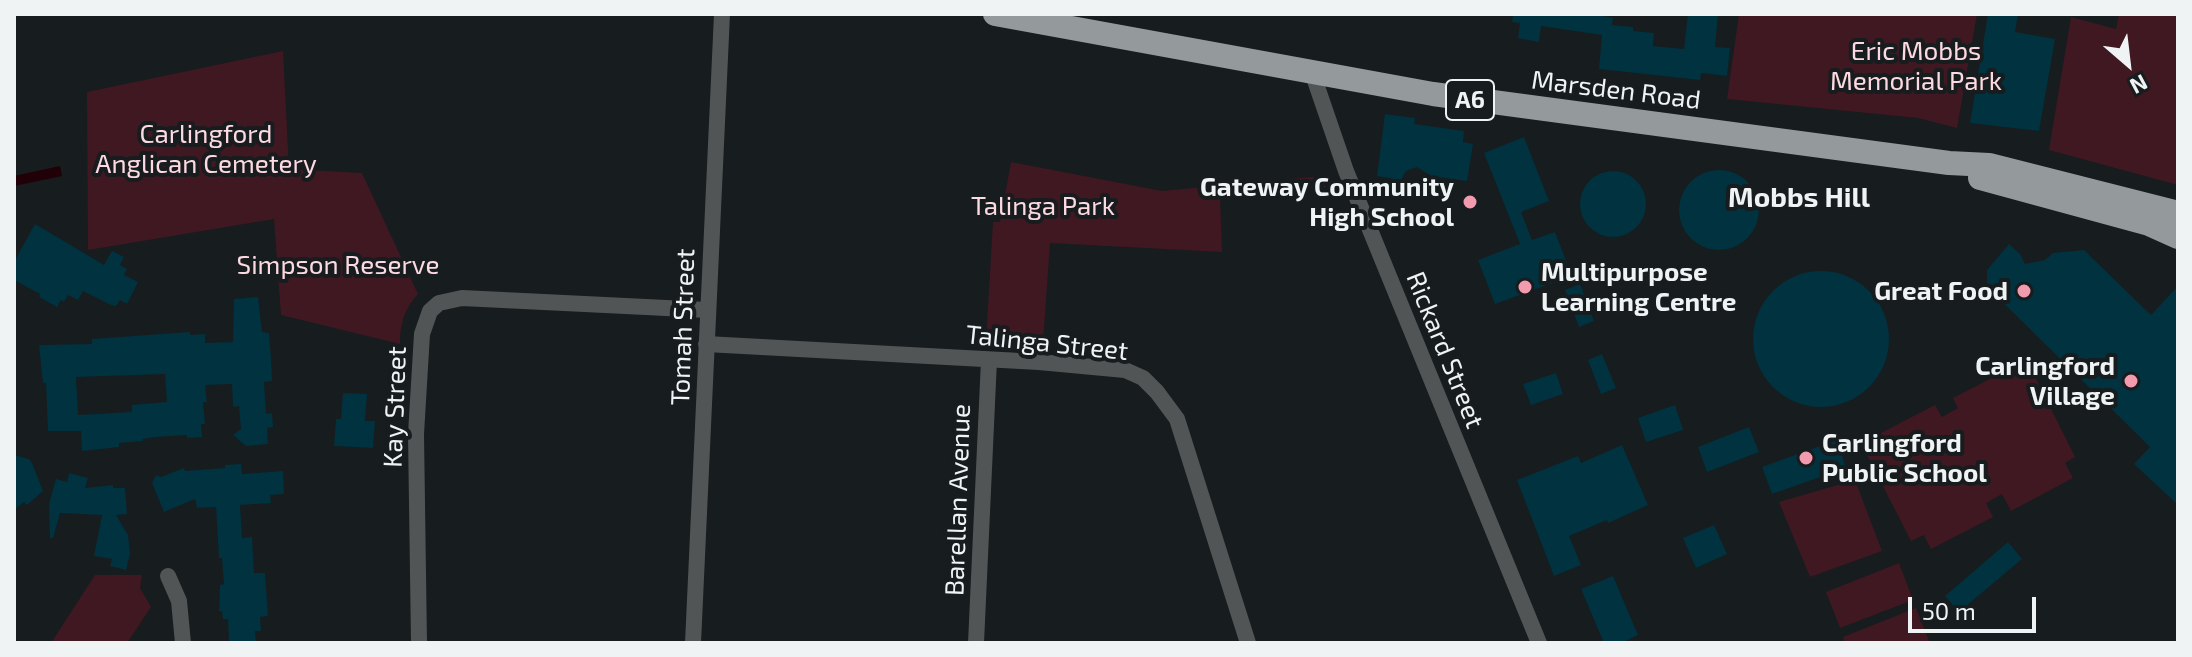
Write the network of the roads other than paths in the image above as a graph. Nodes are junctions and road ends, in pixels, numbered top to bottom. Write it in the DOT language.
graph roads {
  1 [pos="722,14"];
  2 [pos="995,14"];
  3 [pos="1312,72"];
  4 [pos="1949,163"];
  5 [pos="2178,204"];
  6 [pos="2147,205"];
  7 [pos="2177,231"];
  8 [pos="707,310"];
  9 [pos="706,344"];
  10 [pos="989,360"];
  11 [pos="168,576"];
  12 [pos="183,643"];
  13 [pos="419,643"];
  14 [pos="693,643"];
  15 [pos="976,643"];
  16 [pos="1248,643"];
  17 [pos="1539,643"];
  1 -- 8 [label="street, Tomah Street"];
  2 -- 3 [label="highway, Marsden Road / A6"];
  3 -- 4 [label="highway, Marsden Road / A6"];
  3 -- 17 [label="street, Rickard Street"];
  4 -- 6 [label="highway, Marsden Road / A6"];
  4 -- 7 [label="highway, Marsden Road / A6"];
  5 -- 6 [label="highway"];
  6 -- 7 [label="highway, Marsden Road / A6"];
  8 -- 9 [label="street, Tomah Street"];
  8 -- 13 [label="street, Kay Street"];
  9 -- 10 [label="street, Talinga Street"];
  9 -- 14 [label="street, Tomah Street"];
  10 -- 15 [label="street, Barellan Avenue"];
  10 -- 16 [label="street, Talinga Street"];
  11 -- 12 [label="street"];
}
